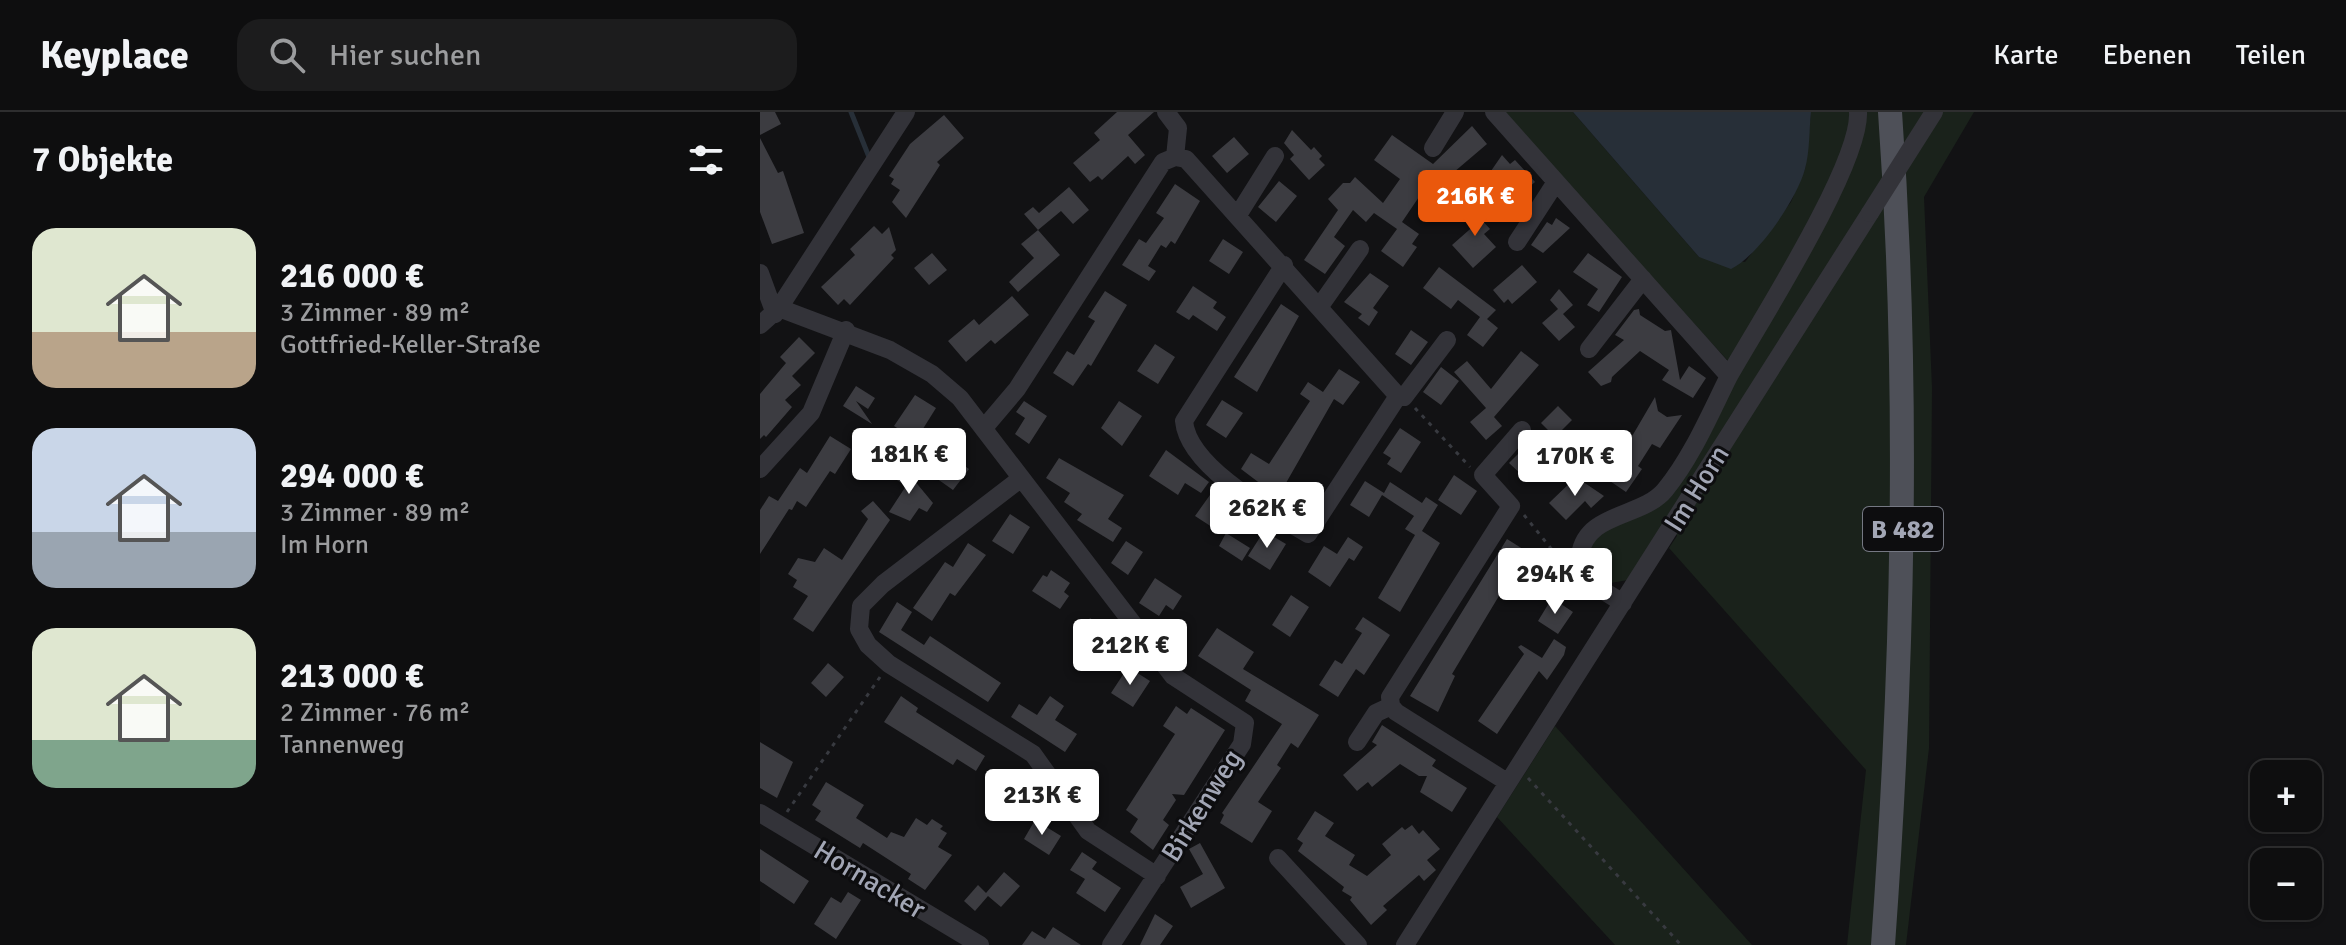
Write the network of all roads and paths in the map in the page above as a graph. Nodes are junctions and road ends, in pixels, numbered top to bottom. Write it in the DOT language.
graph roads {
  1 [pos="906,112"];
  2 [pos="1166,112"];
  3 [pos="1455,112"];
  4 [pos="1494,112"];
  5 [pos="1858,112"];
  6 [pos="1890,112"];
  7 [pos="1934,112"];
  8 [pos="1433,148"];
  9 [pos="1275,156"];
  10 [pos="1175,157"];
  11 [pos="1556,182"];
  12 [pos="1238,215"];
  13 [pos="1517,242"];
  14 [pos="1360,249"];
  15 [pos="1284,265"];
  16 [pos="760,273"];
  17 [pos="1643,279"];
  18 [pos="1320,306"];
  19 [pos="771,316"];
  20 [pos="846,330"];
  21 [pos="1447,340"];
  22 [pos="1589,349"];
  23 [pos="1729,376"];
  24 [pos="1401,397"];
  25 [pos="984,428"];
  26 [pos="1522,430"];
  27 [pos="760,469"];
  28 [pos="1483,475"];
  29 [pos="1019,480"];
  30 [pos="1511,506"];
  31 [pos="1583,571"];
  32 [pos="1623,603"];
  33 [pos="889,664"];
  34 [pos="1391,706"];
  35 [pos="1357,742"];
  36 [pos="1512,774"];
  37 [pos="760,813"];
  38 [pos="779,824"];
  39 [pos="1278,858"];
  40 [pos="1157,876"];
  41 [pos="980,945"];
  42 [pos="1111,945"];
  43 [pos="1358,945"];
  44 [pos="1405,945"];
  45 [pos="1681,945"];
  46 [pos="1883,945"];
  1 -- 19 [label="street"];
  2 -- 10 [label="street"];
  3 -- 8 [label="street"];
  4 -- 11 [label="street"];
  5 -- 23 [label="street"];
  6 -- 46 [label="main road, B 482"];
  7 -- 32 [label="street, Im Horn, bridge"];
  9 -- 12 [label="street"];
  10 -- 12 [label="street"];
  10 -- 25 [label="street"];
  11 -- 13 [label="street"];
  11 -- 17 [label="street"];
  12 -- 15 [label="street"];
  14 -- 18 [label="street"];
  15 -- 18 [label="street"];
  15 -- 24 [label="street"];
  16 -- 19 [label="street"];
  17 -- 22 [label="street"];
  17 -- 23 [label="street"];
  18 -- 24 [label="street"];
  19 -- 20 [label="street, Birkenweg"];
  20 -- 25 [label="street, Birkenweg"];
  20 -- 27 [label="street"];
  21 -- 24 [label="street"];
  23 -- 31 [label="street"];
  24 -- 28 [label="path"];
  25 -- 29 [label="street, Birkenweg"];
  26 -- 28 [label="street"];
  28 -- 30 [label="street"];
  29 -- 33 [label="street"];
  29 -- 40 [label="street, Birkenweg"];
  30 -- 31 [label="path"];
  30 -- 34 [label="street"];
  31 -- 32 [label="street"];
  32 -- 36 [label="street, Im Horn"];
  33 -- 38 [label="path"];
  33 -- 40 [label="street"];
  34 -- 35 [label="street"];
  34 -- 36 [label="street"];
  36 -- 44 [label="street, Im Horn"];
  36 -- 45 [label="path"];
  37 -- 38 [label="street, Hornacker"];
  38 -- 41 [label="street, Hornacker"];
  39 -- 43 [label="street"];
  40 -- 42 [label="street, Birkenweg"];
}
